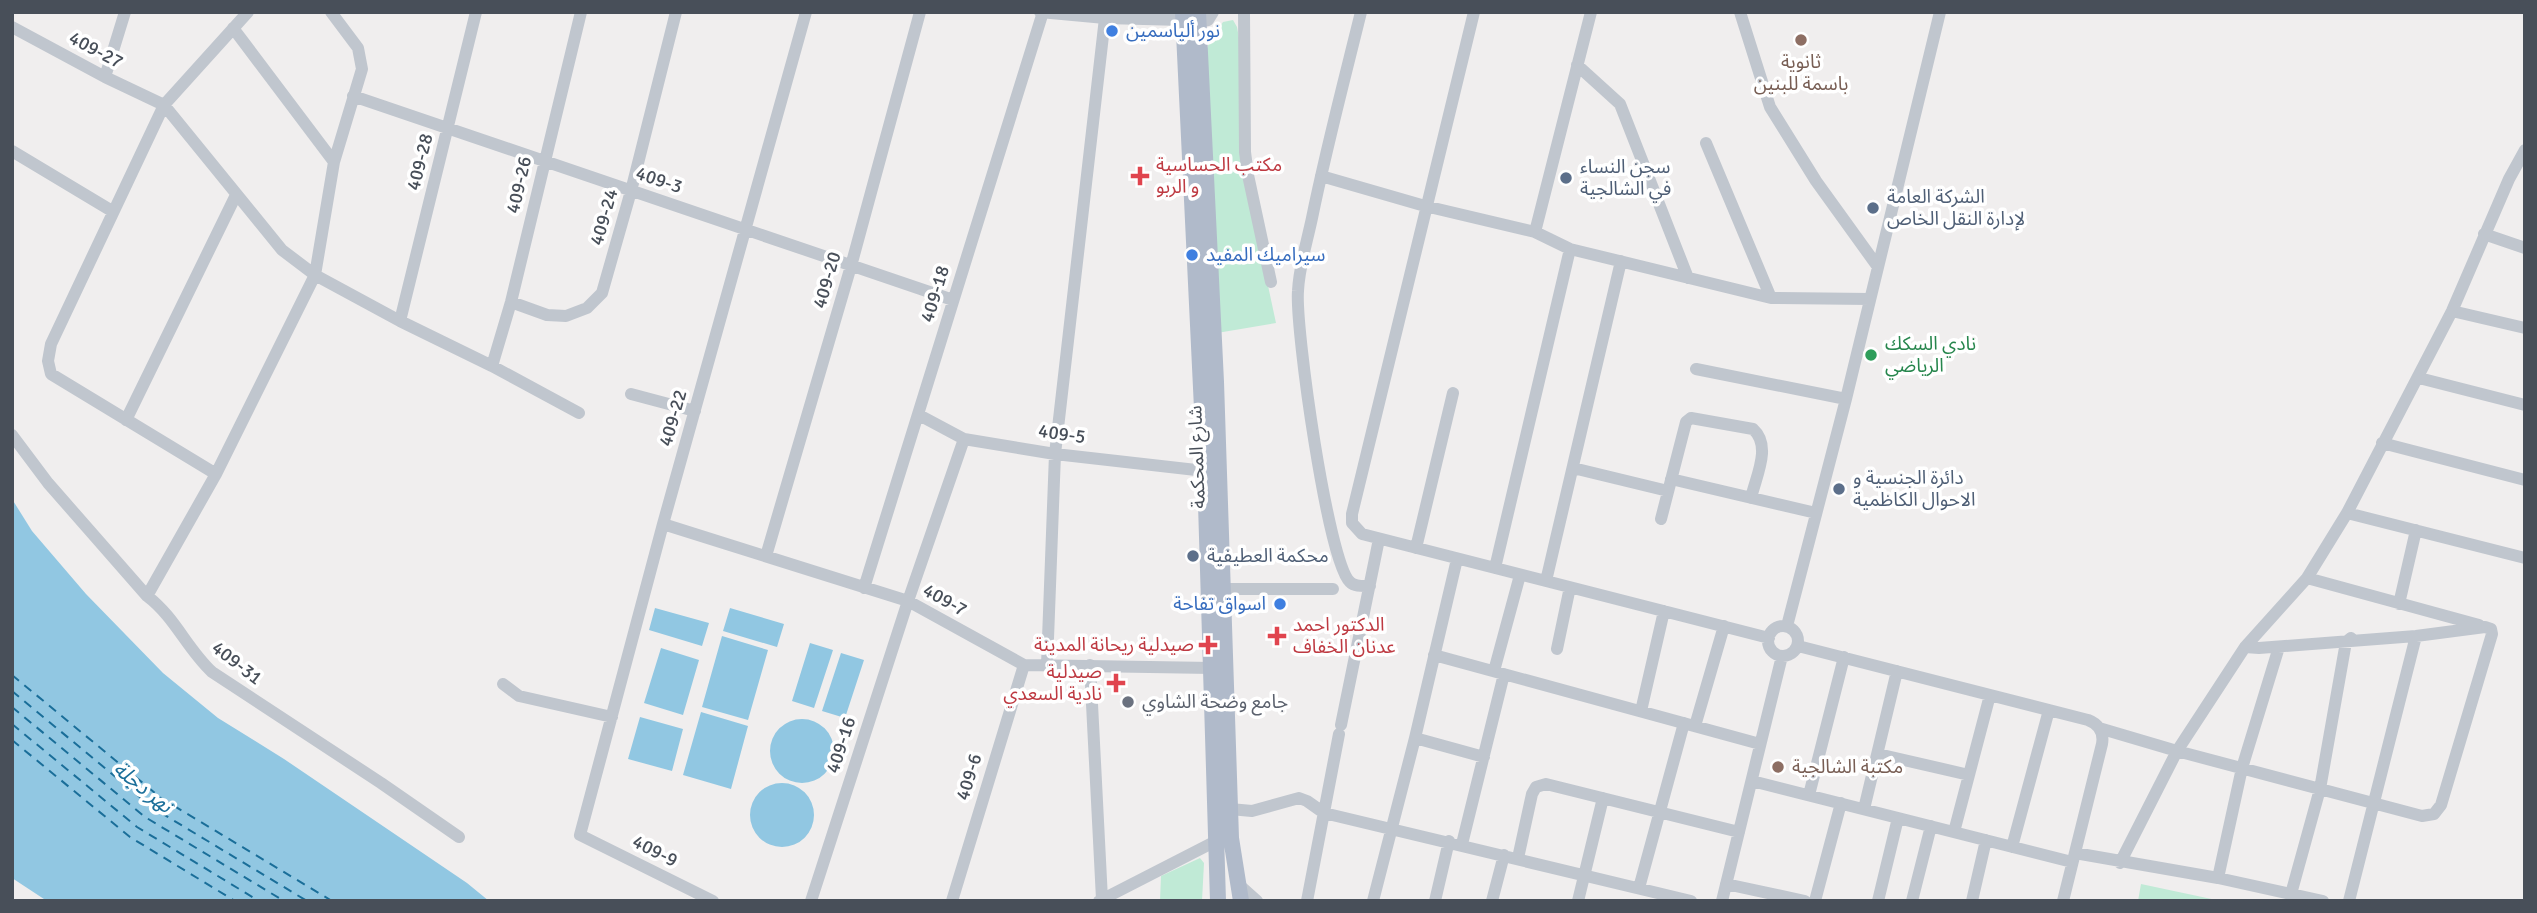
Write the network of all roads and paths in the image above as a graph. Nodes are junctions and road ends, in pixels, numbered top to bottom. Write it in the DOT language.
graph roads {
  1 [pos="125,12"];
  2 [pos="248,12"];
  3 [pos="331,12"];
  4 [pos="476,12"];
  5 [pos="581,12"];
  6 [pos="676,12"];
  7 [pos="806,12"];
  8 [pos="919,12"];
  9 [pos="1042,12"];
  10 [pos="1244,12"];
  11 [pos="1361,12"];
  12 [pos="1474,12"];
  13 [pos="1591,12"];
  14 [pos="1740,12"];
  15 [pos="1940,12"];
  16 [pos="1201,15"];
  17 [pos="1105,18"];
  18 [pos="12,27"];
  19 [pos="233,28"];
  20 [pos="1577,65"];
  21 [pos="105,77"];
  22 [pos="353,96"];
  23 [pos="164,105"];
  24 [pos="449,128"];
  25 [pos="1706,143"];
  26 [pos="2525,150"];
  27 [pos="12,151"];
  28 [pos="544,161"];
  29 [pos="334,162"];
  30 [pos="2521,166"];
  31 [pos="1321,176"];
  32 [pos="631,191"];
  33 [pos="236,195"];
  34 [pos="1425,206"];
  35 [pos="112,211"];
  36 [pos="746,230"];
  37 [pos="1535,232"];
  38 [pos="2484,234"];
  39 [pos="2525,248"];
  40 [pos="1570,249"];
  41 [pos="1621,261"];
  42 [pos="852,266"];
  43 [pos="1878,267"];
  44 [pos="315,275"];
  45 [pos="1688,278"];
  46 [pos="1271,282"];
  47 [pos="1771,298"];
  48 [pos="1870,299"];
  49 [pos="953,300"];
  50 [pos="511,302"];
  51 [pos="2452,312"];
  52 [pos="400,321"];
  53 [pos="2525,328"];
  54 [pos="492,366"];
  55 [pos="1696,369"];
  56 [pos="2419,378"];
  57 [pos="1453,393"];
  58 [pos="631,394"];
  59 [pos="1846,399"];
  60 [pos="2525,405"];
  61 [pos="695,411"];
  62 [pos="579,413"];
  63 [pos="919,415"];
  64 [pos="126,420"];
  65 [pos="12,435"];
  66 [pos="964,439"];
  67 [pos="2382,443"];
  68 [pos="1055,454"];
  69 [pos="1573,468"];
  70 [pos="1205,471"];
  71 [pos="216,474"];
  72 [pos="2525,480"];
  73 [pos="1670,485"];
  74 [pos="1751,498"];
  75 [pos="1816,513"];
  76 [pos="2347,513"];
  77 [pos="1661,519"];
  78 [pos="1352,523"];
  79 [pos="663,524"];
  80 [pos="1331,526"];
  81 [pos="2416,530"];
  82 [pos="1380,539"];
  83 [pos="1416,548"];
  84 [pos="766,556"];
  85 [pos="1457,558"];
  86 [pos="2525,558"];
  87 [pos="1495,568"];
  88 [pos="1520,575"];
  89 [pos="2307,578"];
  90 [pos="1546,581"];
  91 [pos="1370,586"];
  92 [pos="1570,587"];
  93 [pos="864,588"];
  94 [pos="1223,589"];
  95 [pos="1333,589"];
  96 [pos="147,596"];
  97 [pos="908,601"];
  98 [pos="2399,604"];
  99 [pos="1664,611"];
  100 [pos="1724,626"];
  101 [pos="1787,626"];
  102 [pos="2484,627"];
  103 [pos="2416,636"];
  104 [pos="1769,638"];
  105 [pos="2348,640"];
  106 [pos="1798,646"];
  107 [pos="2245,647"];
  108 [pos="2279,648"];
  109 [pos="1557,649"];
  110 [pos="1434,655"];
  111 [pos="1782,656"];
  112 [pos="1844,657"];
  113 [pos="1024,665"];
  114 [pos="1047,665"];
  115 [pos="1090,665"];
  116 [pos="1212,668"];
  117 [pos="1897,671"];
  118 [pos="1499,672"];
  119 [pos="503,684"];
  120 [pos="1990,695"];
  121 [pos="2049,710"];
  122 [pos="1641,712"];
  123 [pos="612,717"];
  124 [pos="1689,725"];
  125 [pos="2099,728"];
  126 [pos="1415,738"];
  127 [pos="1760,744"];
  128 [pos="2177,751"];
  129 [pos="1878,754"];
  130 [pos="1484,757"];
  131 [pos="2242,768"];
  132 [pos="1969,775"];
  133 [pos="1752,781"];
  134 [pos="2320,789"];
  135 [pos="1809,795"];
  136 [pos="1603,798"];
  137 [pos="1841,803"];
  138 [pos="2375,804"];
  139 [pos="1230,809"];
  140 [pos="1864,809"];
  141 [pos="1661,812"];
  142 [pos="1324,813"];
  143 [pos="1898,818"];
  144 [pos="1931,826"];
  145 [pos="1391,828"];
  146 [pos="1739,832"];
  147 [pos="1954,832"];
  148 [pos="580,835"];
  149 [pos="459,838"];
  150 [pos="1218,840"];
  151 [pos="1986,840"];
  152 [pos="1456,843"];
  153 [pos="2012,847"];
  154 [pos="1504,855"];
  155 [pos="1518,858"];
  156 [pos="2074,858"];
  157 [pos="2120,863"];
  158 [pos="1585,874"];
  159 [pos="2218,878"];
  160 [pos="1238,884"];
  161 [pos="1726,884"];
  162 [pos="1639,888"];
  163 [pos="2291,894"];
  164 [pos="1654,896"];
  165 [pos="1783,899"];
  166 [pos="708,900"];
  167 [pos="1101,900"];
  168 [pos="811,901"];
  169 [pos="952,901"];
  170 [pos="1218,901"];
  171 [pos="1241,901"];
  172 [pos="1257,901"];
  173 [pos="1307,901"];
  174 [pos="1374,901"];
  175 [pos="1434,901"];
  176 [pos="1492,901"];
  177 [pos="1578,901"];
  178 [pos="1691,901"];
  179 [pos="1722,901"];
  180 [pos="1805,901"];
  181 [pos="1815,901"];
  182 [pos="1878,901"];
  183 [pos="1912,901"];
  184 [pos="1972,901"];
  185 [pos="2063,901"];
  186 [pos="2323,901"];
  187 [pos="2349,901"];
  1 -- 21 [label="street"];
  2 -- 19 [label="street"];
  3 -- 22 [label="street"];
  4 -- 24 [label="street, 409-28"];
  5 -- 28 [label="street, 409-26"];
  6 -- 32 [label="street, 409-24"];
  7 -- 36 [label="street, 409-22"];
  8 -- 42 [label="street, 409-20"];
  9 -- 17 [label="street"];
  9 -- 49 [label="street, 409-18"];
  10 -- 46 [label="street"];
  11 -- 31 [label="street"];
  12 -- 34 [label="street"];
  13 -- 20 [label="street"];
  14 -- 43 [label="street"];
  15 -- 43 [label="street"];
  16 -- 17 [label="street"];
  16 -- 70 [label="main road, شارع المحكمة"];
  16 -- 94 [label="main road, شارع المحكمة"];
  17 -- 68 [label="street"];
  18 -- 21 [label="street, 409-27"];
  19 -- 23 [label="street"];
  19 -- 29 [label="street"];
  20 -- 37 [label="street"];
  20 -- 45 [label="street"];
  21 -- 23 [label="street, 409-27"];
  22 -- 24 [label="street, 409-3"];
  22 -- 29 [label="street"];
  23 -- 33 [label="street"];
  23 -- 35 [label="street"];
  24 -- 28 [label="street, 409-3"];
  24 -- 52 [label="street, 409-28"];
  25 -- 47 [label="street"];
  26 -- 30 [label="street"];
  27 -- 35 [label="street"];
  28 -- 32 [label="street, 409-3"];
  28 -- 50 [label="street, 409-26"];
  29 -- 44 [label="street"];
  30 -- 38 [label="street"];
  31 -- 34 [label="street"];
  31 -- 80 [label="street"];
  32 -- 36 [label="street, 409-3"];
  32 -- 50 [label="street, 409-24"];
  33 -- 44 [label="street"];
  33 -- 64 [label="street"];
  34 -- 37 [label="street"];
  34 -- 78 [label="street"];
  35 -- 64 [label="street"];
  36 -- 42 [label="street, 409-3"];
  36 -- 61 [label="street, 409-22"];
  37 -- 40 [label="street"];
  38 -- 39 [label="street"];
  38 -- 51 [label="street"];
  40 -- 41 [label="street"];
  40 -- 87 [label="street"];
  41 -- 45 [label="street"];
  41 -- 69 [label="street"];
  42 -- 49 [label="street, 409-3"];
  42 -- 84 [label="street, 409-20"];
  43 -- 48 [label="street"];
  44 -- 52 [label="street"];
  44 -- 71 [label="street"];
  45 -- 47 [label="street"];
  47 -- 48 [label="street"];
  48 -- 59 [label="street"];
  49 -- 63 [label="street, 409-18"];
  50 -- 54 [label="street, 409-26"];
  51 -- 53 [label="street"];
  51 -- 56 [label="street"];
  52 -- 54 [label="street"];
  54 -- 62 [label="street"];
  55 -- 59 [label="street"];
  56 -- 60 [label="street"];
  56 -- 67 [label="street"];
  57 -- 83 [label="street"];
  58 -- 61 [label="street"];
  59 -- 75 [label="street"];
  61 -- 79 [label="street, 409-22"];
  63 -- 66 [label="street, 409-5"];
  63 -- 93 [label="street, 409-18"];
  64 -- 71 [label="street"];
  65 -- 96 [label="street, 409-31"];
  66 -- 68 [label="street, 409-5"];
  66 -- 97 [label="street, 409-16"];
  67 -- 72 [label="street"];
  67 -- 76 [label="street"];
  68 -- 70 [label="street, 409-5"];
  68 -- 114 [label="street"];
  69 -- 73 [label="street"];
  69 -- 90 [label="street"];
  70 -- 116 [label="main road, شارع المحكمة"];
  71 -- 96 [label="street"];
  73 -- 74 [label="street"];
  73 -- 74 [label="street"];
  73 -- 77 [label="street"];
  74 -- 75 [label="street"];
  75 -- 101 [label="street"];
  76 -- 81 [label="street"];
  76 -- 89 [label="street"];
  78 -- 80 [label="street"];
  78 -- 82 [label="street"];
  79 -- 84 [label="street, 409-7"];
  79 -- 123 [label="street, 409-22"];
  80 -- 91 [label="street"];
  81 -- 86 [label="street"];
  81 -- 98 [label="street"];
  82 -- 83 [label="street"];
  82 -- 91 [label="street"];
  83 -- 85 [label="street"];
  84 -- 93 [label="street, 409-7"];
  85 -- 87 [label="street"];
  85 -- 110 [label="street"];
  87 -- 88 [label="street"];
  88 -- 90 [label="street"];
  88 -- 118 [label="street"];
  89 -- 98 [label="street"];
  89 -- 107 [label="street"];
  90 -- 92 [label="street"];
  91 -- 142 [label="street"];
  92 -- 99 [label="street"];
  92 -- 109 [label="street"];
  93 -- 97 [label="street, 409-7"];
  94 -- 95 [label="street"];
  94 -- 139 [label="main road, شارع المحكمة"];
  96 -- 149 [label="street, 409-31"];
  97 -- 113 [label="street, 409-7"];
  97 -- 168 [label="street, 409-16"];
  98 -- 102 [label="street"];
  99 -- 100 [label="street"];
  99 -- 122 [label="street"];
  100 -- 104 [label="street"];
  100 -- 124 [label="street"];
  101 -- 104 [label="street"];
  101 -- 106 [label="street"];
  102 -- 103 [label="street"];
  102 -- 138 [label="street"];
  103 -- 105 [label="street"];
  103 -- 138 [label="street"];
  104 -- 111 [label="street"];
  105 -- 108 [label="street"];
  105 -- 134 [label="street"];
  106 -- 111 [label="street"];
  106 -- 112 [label="street"];
  107 -- 108 [label="street"];
  107 -- 128 [label="street"];
  108 -- 131 [label="street"];
  110 -- 118 [label="street"];
  110 -- 126 [label="street"];
  111 -- 127 [label="street"];
  112 -- 117 [label="street"];
  112 -- 135 [label="street"];
  113 -- 114 [label="street, 409-7"];
  113 -- 169 [label="street, 409-6"];
  114 -- 115 [label="street, 409-7"];
  115 -- 116 [label="street, 409-7"];
  115 -- 167 [label="street"];
  116 -- 150 [label="main road, شارع المحكمة"];
  117 -- 120 [label="street"];
  117 -- 129 [label="street"];
  118 -- 122 [label="street"];
  118 -- 130 [label="street"];
  119 -- 123 [label="street"];
  120 -- 121 [label="street"];
  120 -- 132 [label="street"];
  121 -- 125 [label="street"];
  121 -- 153 [label="street"];
  122 -- 124 [label="street"];
  123 -- 148 [label="street, 409-22"];
  124 -- 127 [label="street"];
  124 -- 141 [label="street"];
  125 -- 128 [label="street"];
  125 -- 156 [label="street"];
  126 -- 130 [label="street"];
  126 -- 145 [label="street"];
  127 -- 133 [label="street"];
  128 -- 131 [label="street"];
  128 -- 157 [label="street"];
  129 -- 132 [label="street"];
  129 -- 140 [label="street"];
  130 -- 152 [label="street"];
  131 -- 134 [label="street"];
  131 -- 159 [label="street"];
  132 -- 147 [label="street"];
  133 -- 135 [label="street"];
  133 -- 146 [label="street"];
  134 -- 138 [label="street"];
  134 -- 163 [label="street"];
  135 -- 137 [label="street"];
  136 -- 141 [label="street"];
  136 -- 155 [label="street"];
  136 -- 158 [label="street"];
  137 -- 140 [label="street"];
  137 -- 181 [label="street"];
  138 -- 187 [label="street"];
  139 -- 142 [label="street"];
  139 -- 160 [label="main road, شارع المحكمة"];
  140 -- 143 [label="street"];
  141 -- 146 [label="street"];
  141 -- 162 [label="street"];
  142 -- 145 [label="street"];
  142 -- 173 [label="street"];
  143 -- 144 [label="street"];
  143 -- 182 [label="street"];
  144 -- 147 [label="street"];
  144 -- 183 [label="street"];
  145 -- 152 [label="street"];
  145 -- 174 [label="street"];
  146 -- 161 [label="street"];
  147 -- 151 [label="street"];
  148 -- 166 [label="street, 409-9"];
  150 -- 167 [label="street"];
  150 -- 170 [label="main road, شارع المحكمة"];
  151 -- 153 [label="street"];
  151 -- 184 [label="street"];
  152 -- 154 [label="street"];
  152 -- 175 [label="street"];
  153 -- 156 [label="street"];
  154 -- 155 [label="street"];
  154 -- 176 [label="street"];
  155 -- 158 [label="street"];
  156 -- 157 [label="street"];
  156 -- 185 [label="street"];
  157 -- 159 [label="street"];
  158 -- 162 [label="street"];
  158 -- 177 [label="street"];
  159 -- 163 [label="street"];
  160 -- 171 [label="main road, شارع المحكمة"];
  160 -- 172 [label="street"];
  161 -- 165 [label="street"];
  161 -- 179 [label="street"];
  162 -- 164 [label="street"];
  163 -- 186 [label="street"];
  164 -- 178 [label="street"];
  165 -- 180 [label="street"];
}
